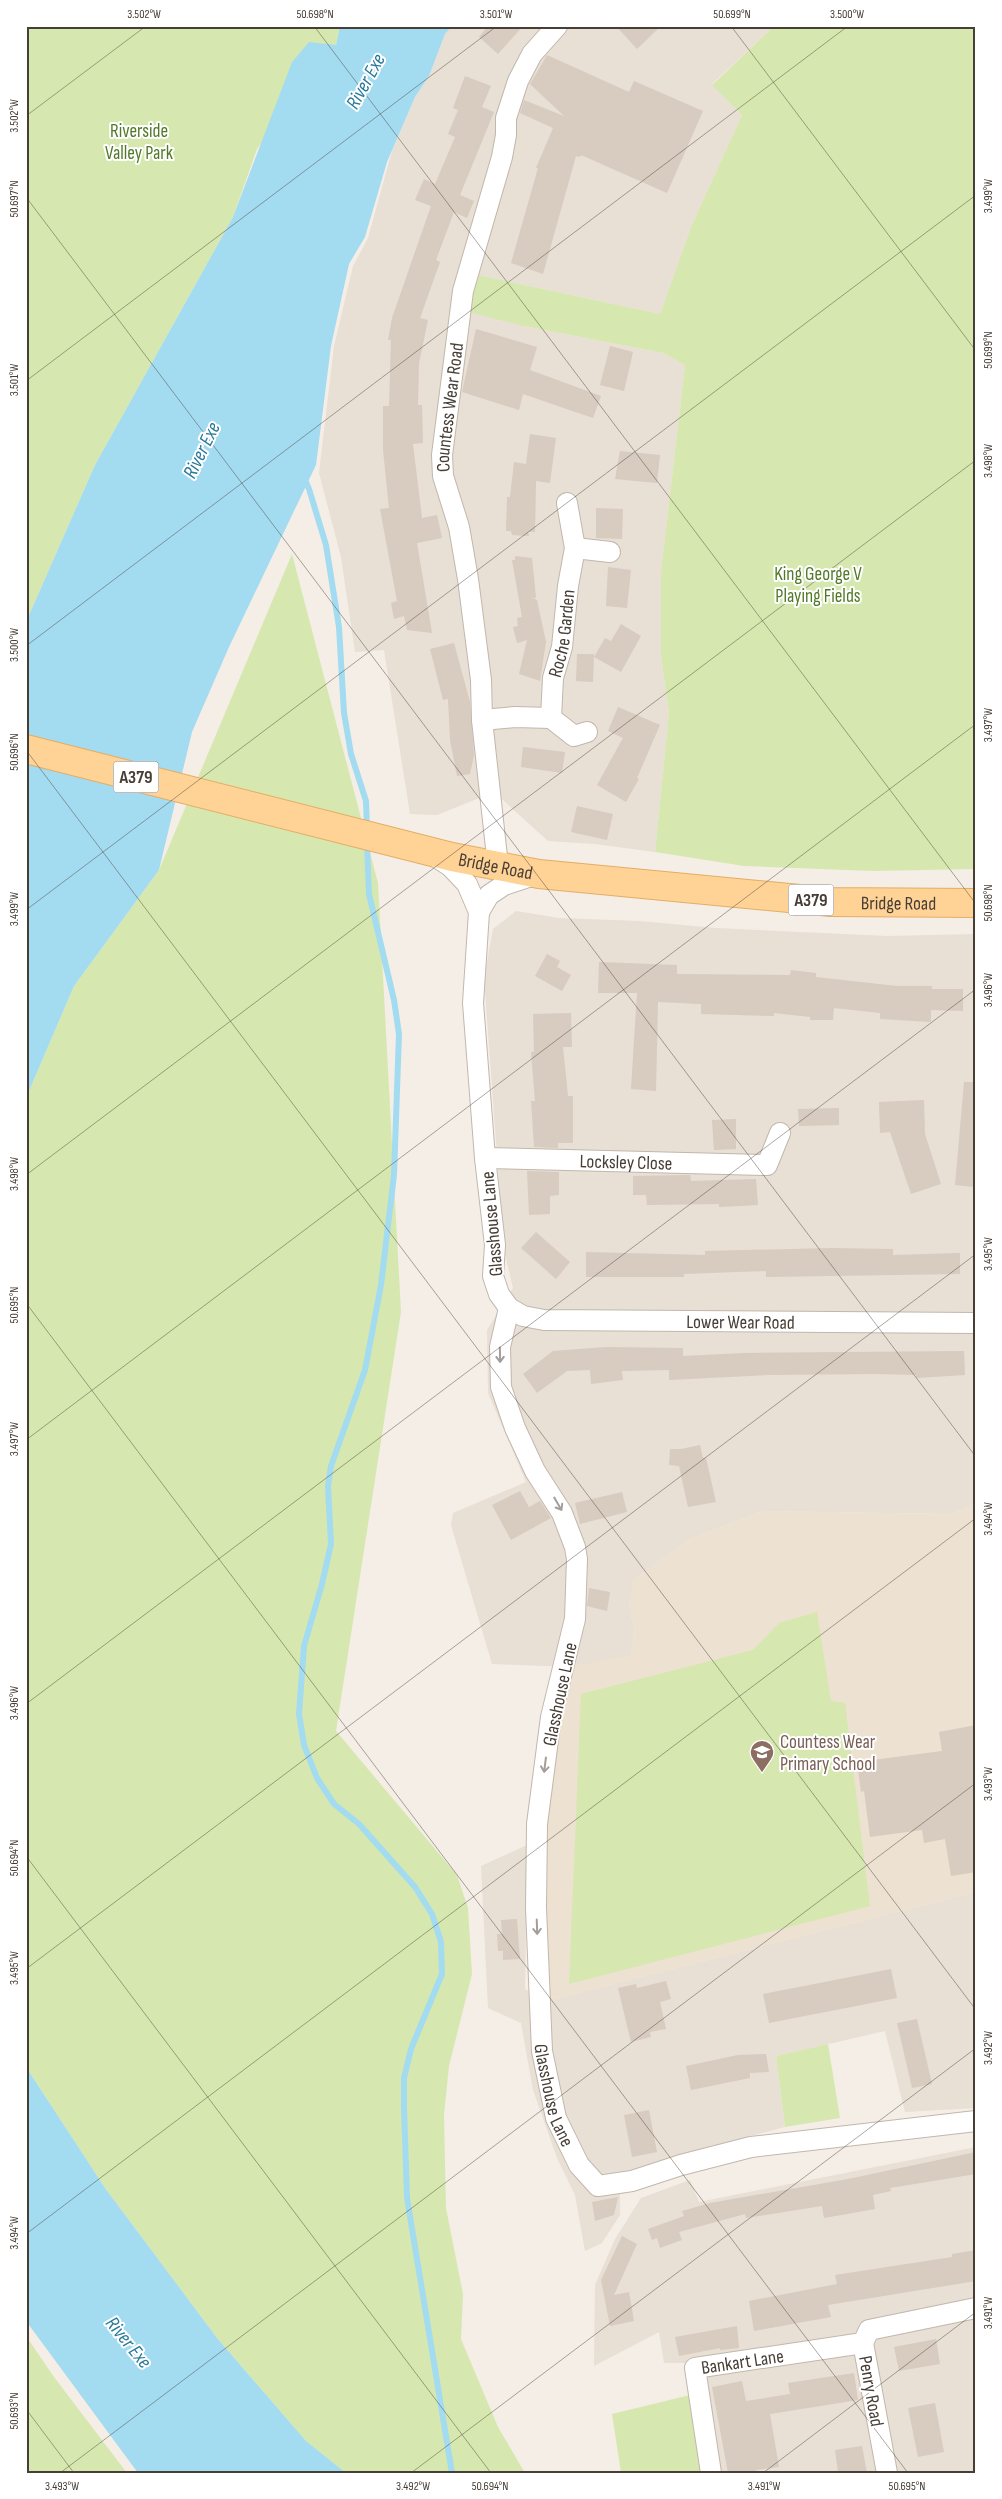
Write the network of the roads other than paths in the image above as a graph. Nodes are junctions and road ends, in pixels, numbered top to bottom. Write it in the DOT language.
graph roads {
  1 [pos="557,26"];
  2 [pos="567,502"];
  3 [pos="575,548"];
  4 [pos="610,552"];
  5 [pos="551,718"];
  6 [pos="482,720"];
  7 [pos="587,732"];
  8 [pos="26,749"];
  9 [pos="426,850"];
  10 [pos="498,866"];
  11 [pos="539,874"];
  12 [pos="976,903"];
  13 [pos="478,912"];
  14 [pos="780,1133"];
  15 [pos="485,1158"];
  16 [pos="509,1308"];
  17 [pos="976,1323"];
  18 [pos="976,2120"];
  19 [pos="976,2308"];
  20 [pos="864,2343"];
  21 [pos="711,2473"];
  22 [pos="886,2473"];
  1 -- 6 [label="street, Countess Wear Road"];
  2 -- 3 [label="street, Roche Garden"];
  3 -- 4 [label="street"];
  3 -- 5 [label="street, Roche Garden"];
  5 -- 6 [label="street"];
  5 -- 7 [label="street"];
  6 -- 10 [label="street, Countess Wear Road"];
  8 -- 9 [label="main road, Bridge Road / A379"];
  9 -- 10 [label="main road, Bridge Road / A379"];
  9 -- 13 [label="street, Glasshouse Lane"];
  10 -- 11 [label="main road, Bridge Road / A379"];
  11 -- 12 [label="main road, Bridge Road / A379"];
  11 -- 13 [label="street"];
  13 -- 15 [label="street, Glasshouse Lane"];
  14 -- 15 [label="street, Locksley Close"];
  15 -- 16 [label="street, Glasshouse Lane"];
  16 -- 17 [label="street, Lower Wear Road"];
  16 -- 18 [label="street, Glasshouse Lane, one-way"];
  19 -- 20 [label="street, Penry Road"];
  20 -- 21 [label="street, Bankart Lane"];
  20 -- 22 [label="street, Penry Road"];
}
